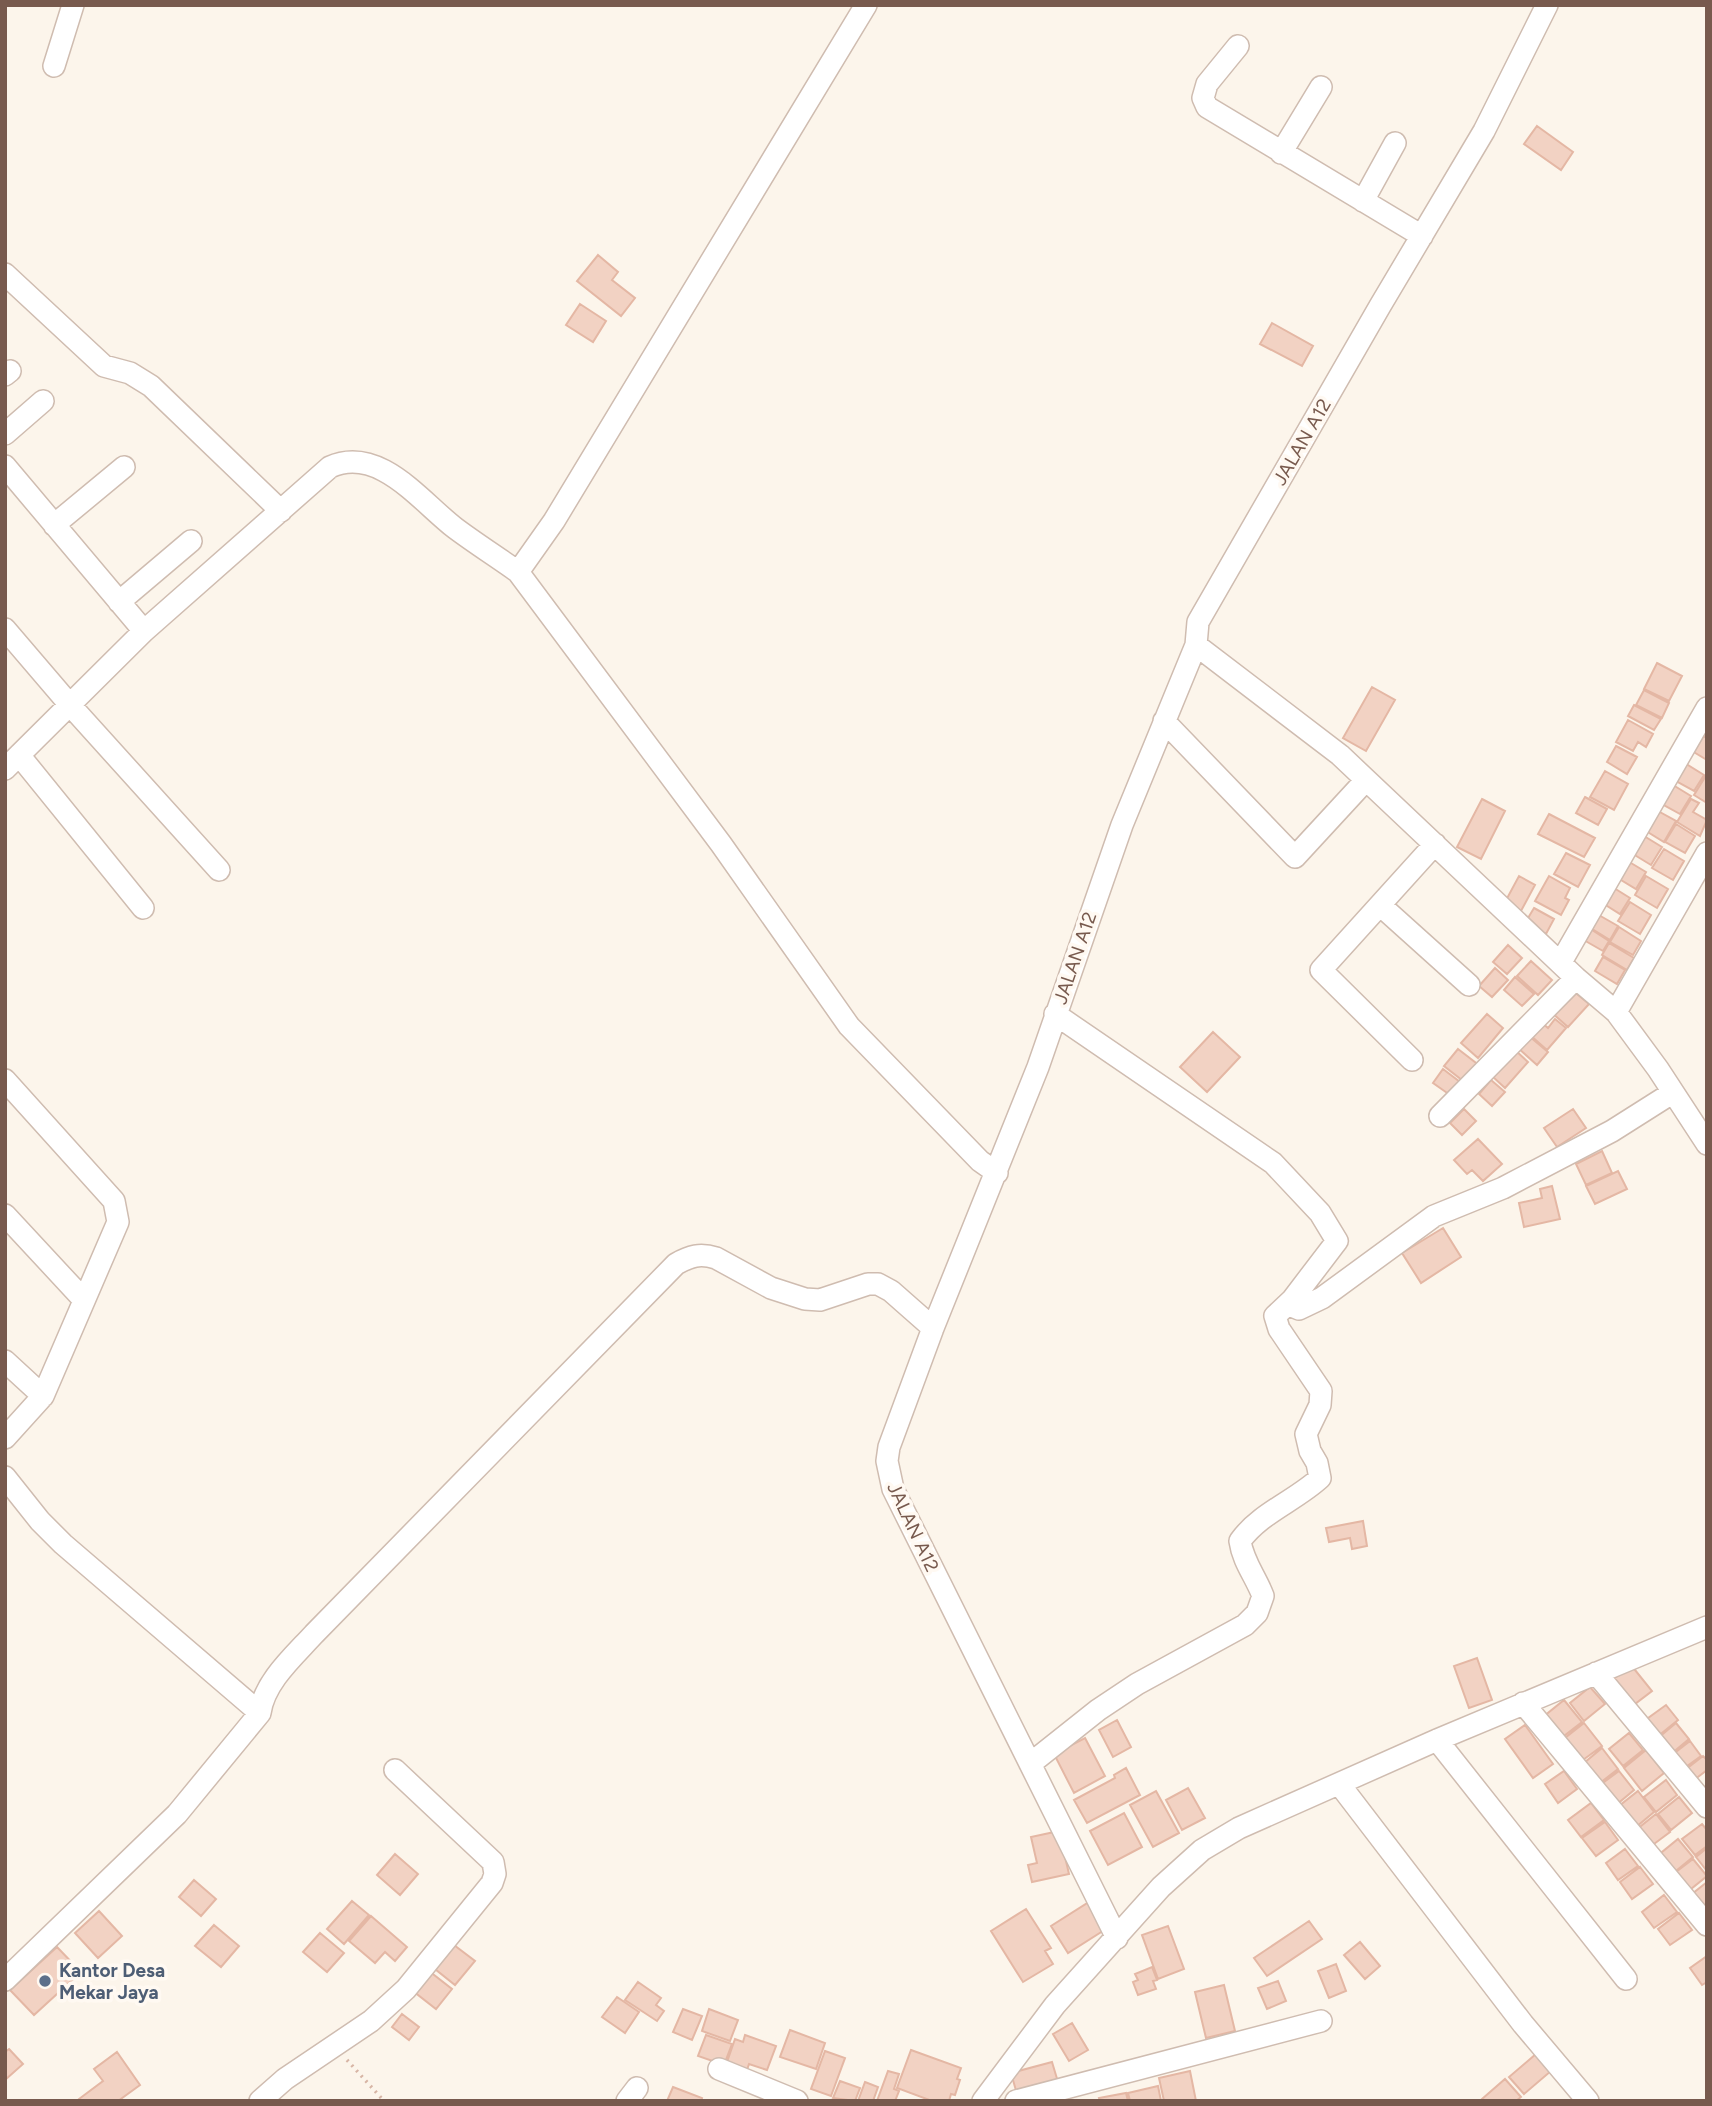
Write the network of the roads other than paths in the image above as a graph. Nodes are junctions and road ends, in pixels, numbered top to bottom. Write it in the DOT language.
graph roads {
  1 [pos="73,5"];
  2 [pos="866,5"];
  3 [pos="1547,5"];
  4 [pos="1238,46"];
  5 [pos="54,66"];
  6 [pos="1321,87"];
  7 [pos="1395,143"];
  8 [pos="1282,153"];
  9 [pos="1363,201"];
  10 [pos="1422,236"];
  11 [pos="5,274"];
  12 [pos="43,401"];
  13 [pos="5,434"];
  14 [pos="5,467"];
  15 [pos="124,467"];
  16 [pos="281,511"];
  17 [pos="54,525"];
  18 [pos="191,541"];
  19 [pos="518,572"];
  20 [pos="119,602"];
  21 [pos="5,629"];
  22 [pos="144,631"];
  23 [pos="1196,645"];
  24 [pos="69,705"];
  25 [pos="1707,708"];
  26 [pos="1164,720"];
  27 [pos="12,762"];
  28 [pos="1366,780"];
  29 [pos="1435,844"];
  30 [pos="1707,853"];
  31 [pos="219,870"];
  32 [pos="1380,905"];
  33 [pos="143,908"];
  34 [pos="1561,962"];
  35 [pos="1576,978"];
  36 [pos="1469,985"];
  37 [pos="1616,1012"];
  38 [pos="1055,1014"];
  39 [pos="1412,1060"];
  40 [pos="5,1080"];
  41 [pos="1672,1093"];
  42 [pos="1440,1116"];
  43 [pos="1707,1144"];
  44 [pos="997,1172"];
  45 [pos="5,1215"];
  46 [pos="84,1300"];
  47 [pos="1292,1300"];
  48 [pos="933,1328"];
  49 [pos="5,1361"];
  50 [pos="43,1396"];
  51 [pos="5,1438"];
  52 [pos="5,1477"];
  53 [pos="1707,1627"];
  54 [pos="1596,1673"];
  55 [pos="1523,1703"];
  56 [pos="260,1713"];
  57 [pos="1437,1740"];
  58 [pos="1030,1764"];
  59 [pos="395,1770"];
  60 [pos="1340,1785"];
  61 [pos="1707,1807"];
  62 [pos="1707,1925"];
  63 [pos="1117,1938"];
  64 [pos="1626,1979"];
  65 [pos="5,1980"];
  66 [pos="1321,2021"];
  67 [pos="719,2069"];
  68 [pos="260,2101"];
  69 [pos="797,2101"];
  70 [pos="983,2101"];
  71 [pos="1017,2101"];
  72 [pos="1588,2101"];
  1 -- 5 [label="street"];
  2 -- 19 [label="street"];
  3 -- 10 [label="street, JALAN A12"];
  4 -- 8 [label="street"];
  6 -- 8 [label="street"];
  7 -- 9 [label="street"];
  8 -- 9 [label="street"];
  9 -- 10 [label="street"];
  10 -- 23 [label="street, JALAN A12"];
  11 -- 16 [label="street"];
  12 -- 13 [label="street"];
  14 -- 17 [label="street"];
  15 -- 17 [label="street"];
  16 -- 19 [label="street"];
  16 -- 22 [label="street"];
  17 -- 20 [label="street"];
  18 -- 20 [label="street"];
  19 -- 44 [label="street"];
  20 -- 22 [label="street"];
  21 -- 24 [label="street"];
  22 -- 24 [label="street"];
  23 -- 26 [label="street, JALAN A12"];
  23 -- 28 [label="street"];
  24 -- 27 [label="street"];
  24 -- 31 [label="street"];
  25 -- 34 [label="street"];
  26 -- 28 [label="street"];
  26 -- 38 [label="street, JALAN A12"];
  27 -- 33 [label="street"];
  28 -- 29 [label="street"];
  29 -- 32 [label="street"];
  29 -- 34 [label="street"];
  30 -- 37 [label="street"];
  32 -- 36 [label="street"];
  32 -- 39 [label="street"];
  34 -- 35 [label="street"];
  35 -- 37 [label="street"];
  35 -- 42 [label="street"];
  37 -- 41 [label="street"];
  38 -- 44 [label="street, JALAN A12"];
  38 -- 47 [label="street"];
  40 -- 46 [label="street"];
  41 -- 43 [label="street"];
  41 -- 47 [label="street"];
  44 -- 48 [label="street, JALAN A12"];
  45 -- 46 [label="street"];
  46 -- 50 [label="street"];
  47 -- 58 [label="street"];
  48 -- 56 [label="street"];
  48 -- 58 [label="street, JALAN A12"];
  49 -- 50 [label="street"];
  50 -- 51 [label="street"];
  52 -- 56 [label="street"];
  53 -- 54 [label="street"];
  54 -- 55 [label="street"];
  54 -- 61 [label="street"];
  55 -- 57 [label="street"];
  55 -- 62 [label="street"];
  56 -- 65 [label="street"];
  57 -- 60 [label="street"];
  57 -- 64 [label="street"];
  58 -- 63 [label="street, JALAN A12"];
  59 -- 68 [label="street"];
  60 -- 63 [label="street"];
  60 -- 72 [label="street"];
  63 -- 70 [label="street"];
  66 -- 71 [label="street"];
  67 -- 69 [label="street"];
}
